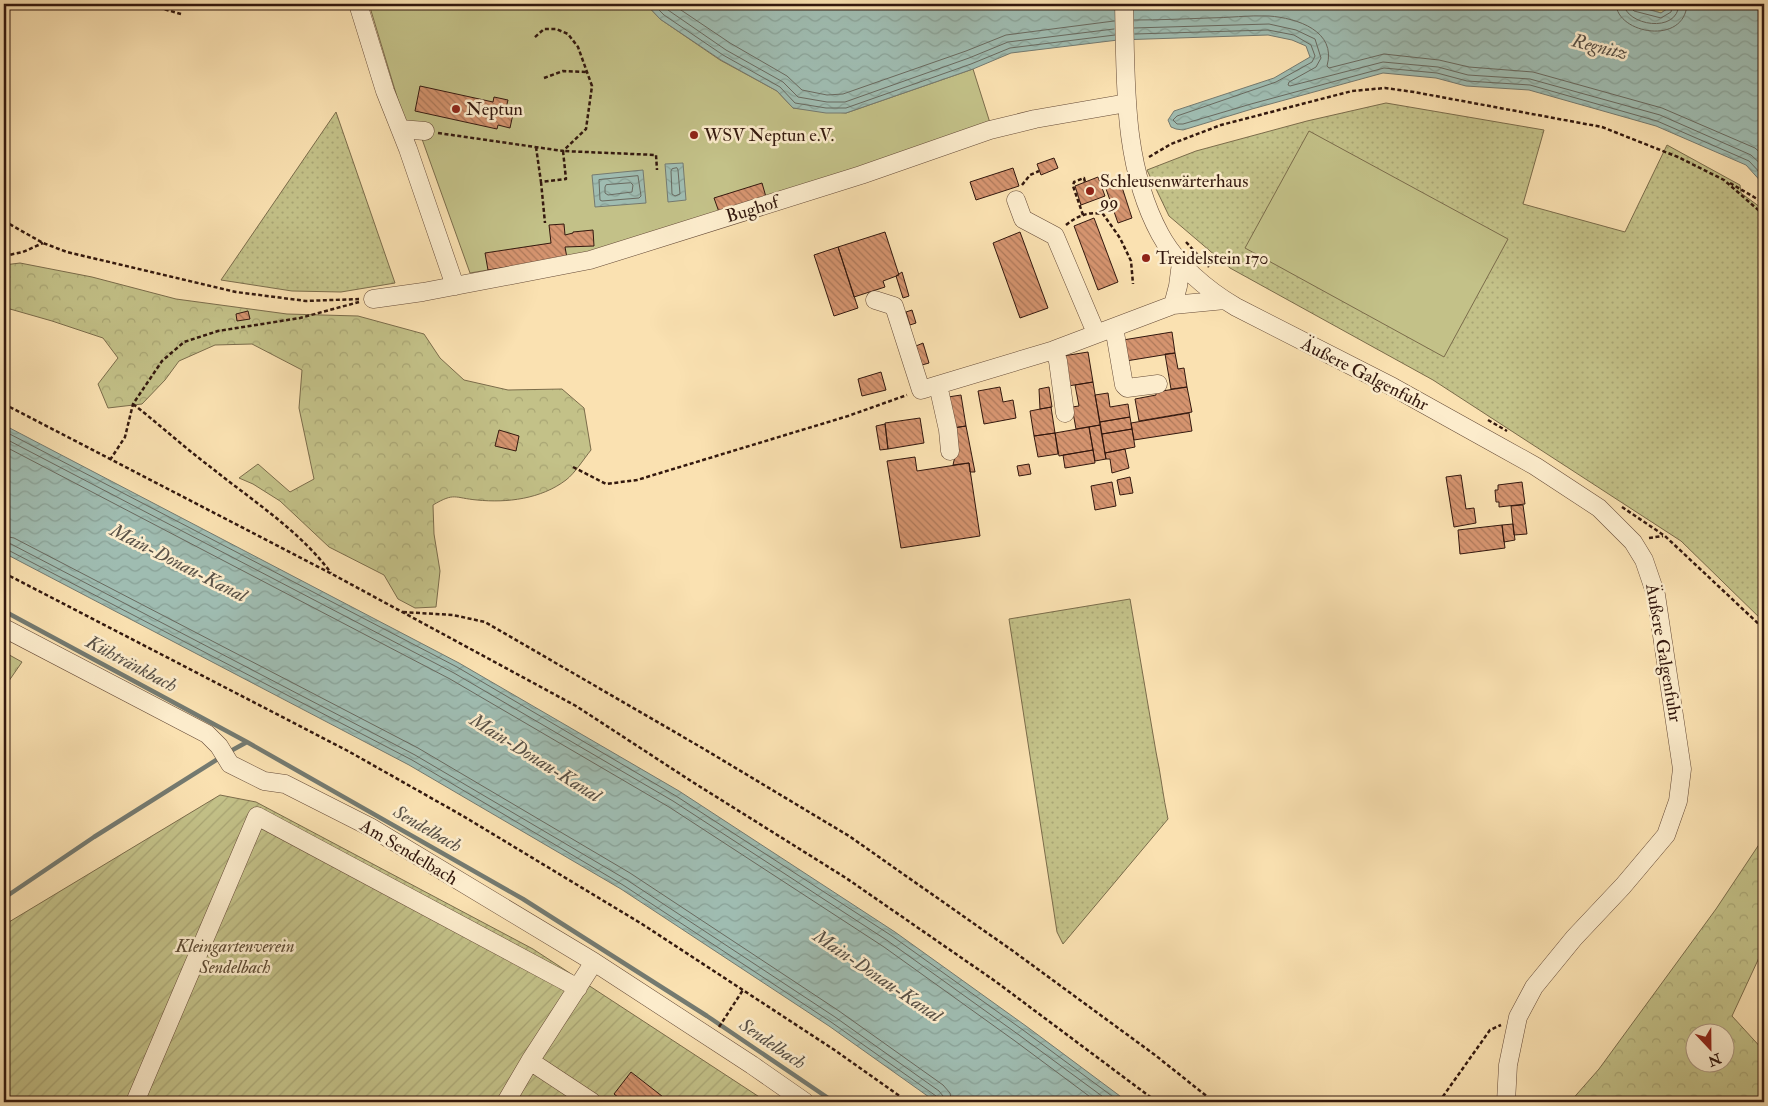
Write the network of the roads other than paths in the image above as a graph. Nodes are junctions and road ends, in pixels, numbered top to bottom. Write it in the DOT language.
graph roads {
  1 [pos="358,4"];
  2 [pos="1124,4"];
  3 [pos="1127,104"];
  4 [pos="400,129"];
  5 [pos="425,131"];
  6 [pos="1016,200"];
  7 [pos="1182,263"];
  8 [pos="455,286"];
  9 [pos="373,299"];
  10 [pos="875,300"];
  11 [pos="1225,300"];
  12 [pos="1174,305"];
  13 [pos="1114,327"];
  14 [pos="1096,333"];
  15 [pos="1054,350"];
  16 [pos="1158,384"];
  17 [pos="930,387"];
  18 [pos="1065,413"];
  19 [pos="950,451"];
  20 [pos="4,628"];
  21 [pos="594,962"];
  22 [pos="578,988"];
  23 [pos="530,1061"];
  24 [pos="135,1102"];
  25 [pos="506,1102"];
  26 [pos="592,1102"];
  27 [pos="806,1102"];
  28 [pos="1506,1102"];
  1 -- 4 [label="street"];
  2 -- 3 [label="street, Äußere Galgenfuhr"];
  3 -- 7 [label="street, Äußere Galgenfuhr"];
  3 -- 8 [label="street, Bughof"];
  4 -- 5 [label="street"];
  4 -- 8 [label="street"];
  6 -- 14 [label="street"];
  7 -- 11 [label="street, Äußere Galgenfuhr"];
  7 -- 12 [label="street"];
  8 -- 9 [label="street, Bughof"];
  10 -- 17 [label="street"];
  11 -- 12 [label="street"];
  11 -- 28 [label="street, Äußere Galgenfuhr"];
  12 -- 13 [label="street"];
  13 -- 14 [label="street"];
  13 -- 16 [label="street"];
  14 -- 15 [label="street"];
  15 -- 17 [label="street"];
  15 -- 18 [label="street"];
  17 -- 19 [label="street"];
  20 -- 21 [label="street, Am Sendelbach"];
  21 -- 22 [label="street"];
  21 -- 27 [label="street, Am Sendelbach"];
  22 -- 23 [label="street"];
  22 -- 24 [label="street"];
  23 -- 25 [label="street"];
  23 -- 26 [label="street"];
}
